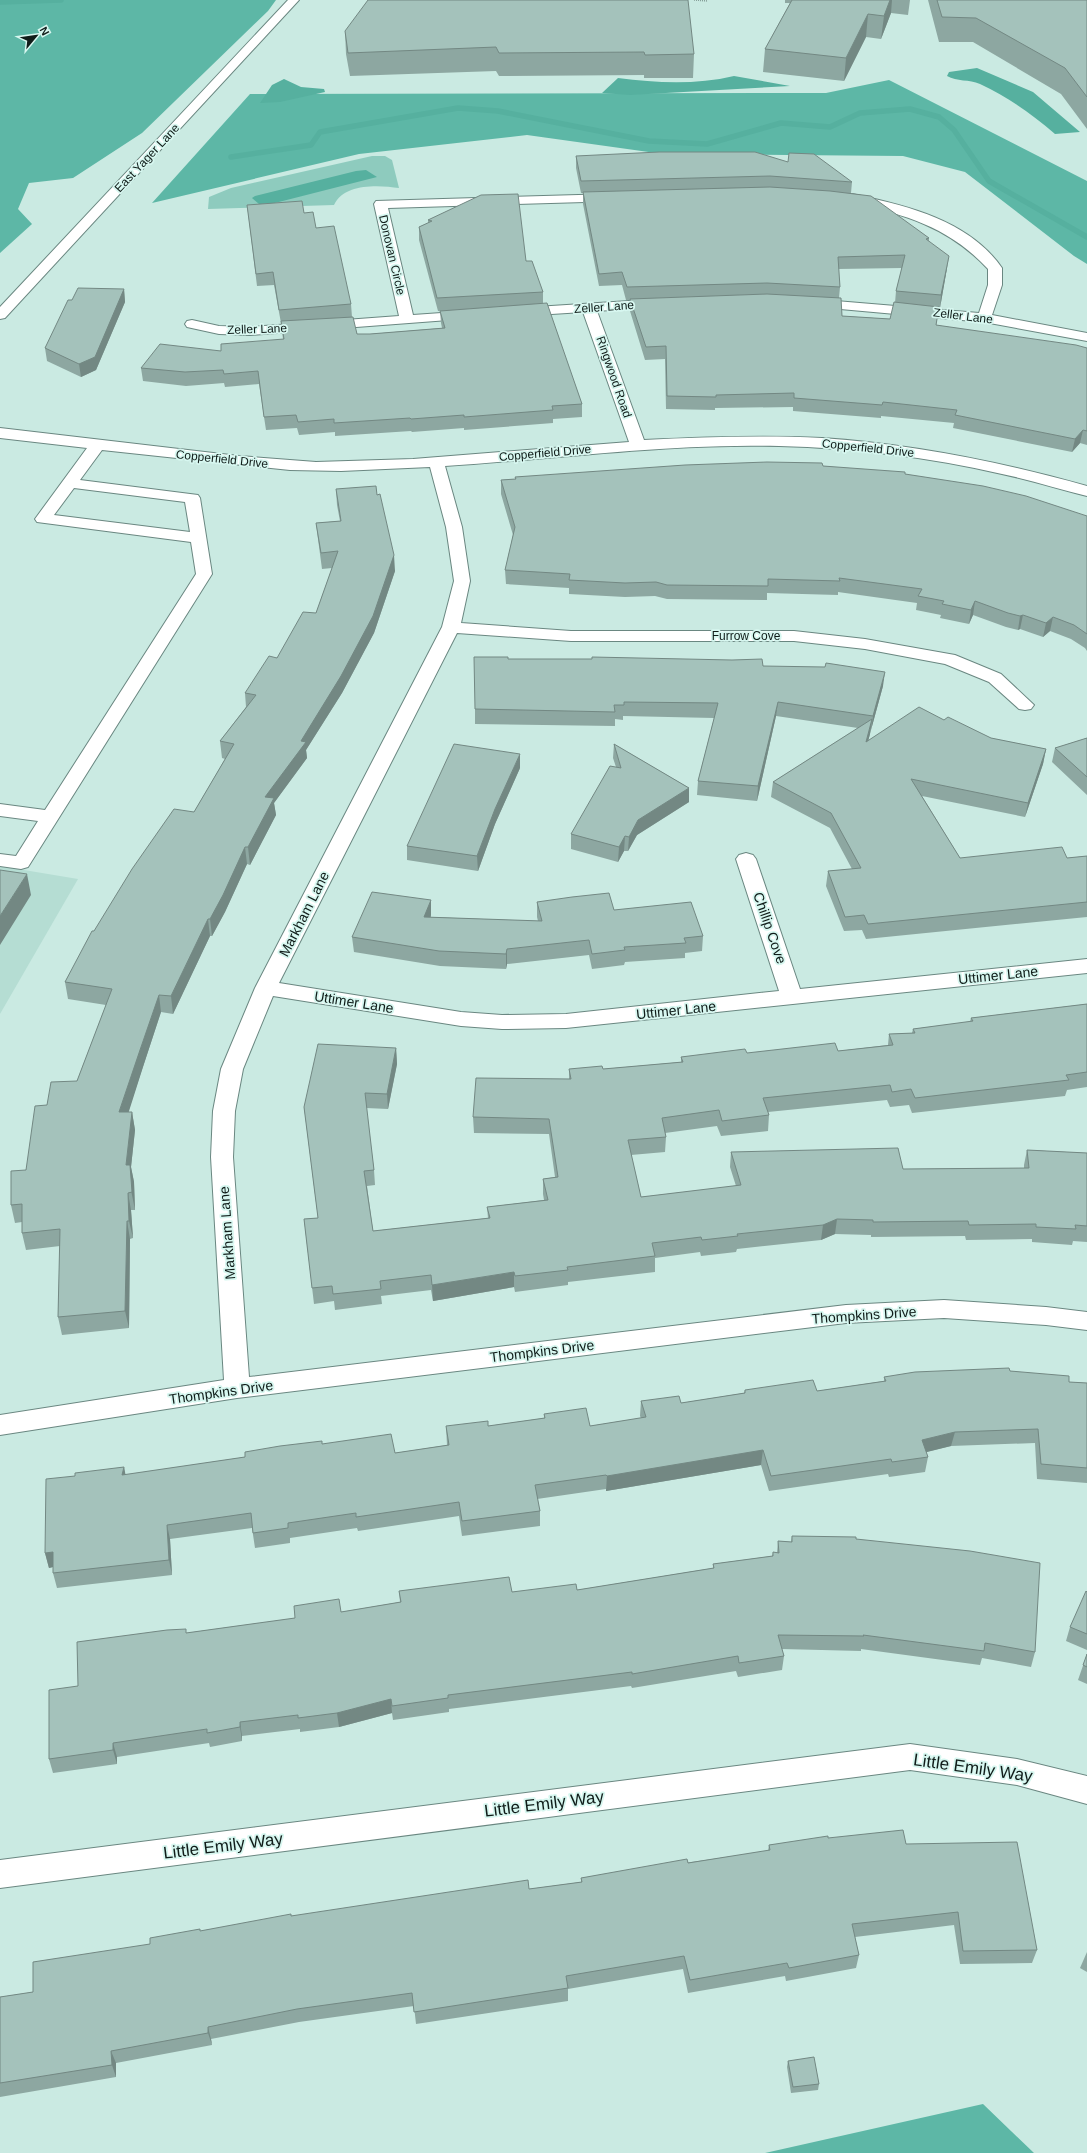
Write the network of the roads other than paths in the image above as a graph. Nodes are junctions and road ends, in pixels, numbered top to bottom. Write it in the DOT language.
graph roads {
  1 [pos="294,0"];
  2 [pos="842,197"];
  3 [pos="627,198"];
  4 [pos="670,303"];
  5 [pos="797,303"];
  6 [pos="589,308"];
  7 [pos="510,313"];
  8 [pos="486,314"];
  9 [pos="0,315"];
  10 [pos="984,318"];
  11 [pos="407,319"];
  12 [pos="192,324"];
  13 [pos="1087,337"];
  14 [pos="0,433"];
  15 [pos="98,444"];
  16 [pos="638,445"];
  17 [pos="436,462"];
  18 [pos="68,483"];
  19 [pos="1087,491"];
  20 [pos="200,538"];
  21 [pos="451,627"];
  22 [pos="1025,705"];
  23 [pos="0,810"];
  24 [pos="50,817"];
  25 [pos="746,859"];
  26 [pos="0,860"];
  27 [pos="1087,966"];
  28 [pos="266,988"];
  29 [pos="791,998"];
  30 [pos="1087,1321"];
  31 [pos="237,1388"];
  32 [pos="0,1425"];
  33 [pos="1087,1790"];
  34 [pos="0,1874"];
  1 -- 9 [label="street, East Yager Lane"];
  2 -- 10 [label="street"];
  3 -- 11 [label="street, Donovan Circle"];
  4 -- 6 [label="street, Zeller Lane"];
  5 -- 10 [label="street, Zeller Lane"];
  6 -- 7 [label="street, Zeller Lane"];
  6 -- 16 [label="street, Ringwood Road"];
  8 -- 11 [label="street, Zeller Lane"];
  10 -- 13 [label="street, Zeller Lane"];
  11 -- 12 [label="street, Zeller Lane"];
  14 -- 15 [label="street, Copperfield Drive"];
  15 -- 17 [label="street, Copperfield Drive"];
  15 -- 18 [label="street"];
  16 -- 17 [label="street, Copperfield Drive"];
  16 -- 19 [label="street, Copperfield Drive"];
  17 -- 21 [label="street, Markham Lane"];
  18 -- 20 [label="street"];
  18 -- 20 [label="street"];
  20 -- 24 [label="street"];
  21 -- 22 [label="street, Furrow Cove"];
  21 -- 28 [label="street, Markham Lane"];
  23 -- 24 [label="street"];
  24 -- 26 [label="street"];
  25 -- 29 [label="street, Chillip Cove"];
  27 -- 29 [label="street, Uttimer Lane"];
  28 -- 29 [label="street, Uttimer Lane"];
  28 -- 31 [label="street, Markham Lane"];
  30 -- 31 [label="street, Thompkins Drive"];
  31 -- 32 [label="street, Thompkins Drive"];
  33 -- 34 [label="street, Little Emily Way"];
}
